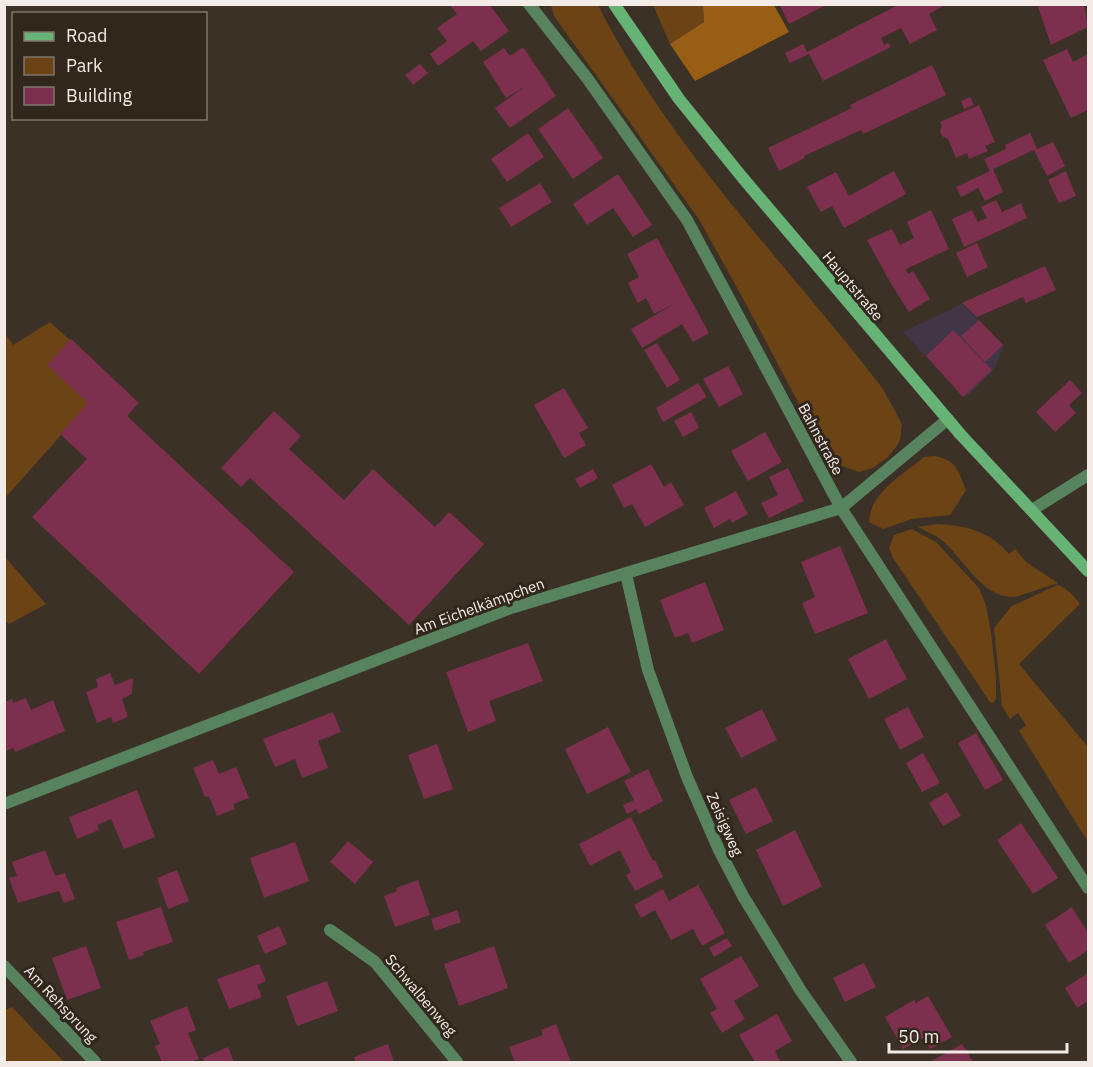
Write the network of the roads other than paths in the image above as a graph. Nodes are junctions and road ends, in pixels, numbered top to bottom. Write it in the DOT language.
graph roads {
  1 [pos="529,4"];
  2 [pos="614,4"];
  3 [pos="948,419"];
  4 [pos="1089,475"];
  5 [pos="841,508"];
  6 [pos="1032,510"];
  7 [pos="1089,571"];
  8 [pos="626,574"];
  9 [pos="4,804"];
  10 [pos="1089,888"];
  11 [pos="330,930"];
  12 [pos="4,966"];
  13 [pos="95,1062"];
  14 [pos="457,1062"];
  15 [pos="851,1062"];
  1 -- 5 [label="street, Bahnstraße"];
  2 -- 3 [label="main road, Hauptstraße"];
  3 -- 5 [label="street, Am Eichelkämpchen"];
  3 -- 6 [label="main road, Hauptstraße"];
  4 -- 6 [label="street"];
  5 -- 8 [label="street, Am Eichelkämpchen"];
  5 -- 10 [label="street, Bahnstraße"];
  6 -- 7 [label="main road, Hauptstraße"];
  8 -- 9 [label="street, Am Eichelkämpchen"];
  8 -- 15 [label="street, Zeisigweg"];
  11 -- 14 [label="street, Schwalbenweg"];
  12 -- 13 [label="street, Am Rehsprung"];
}
